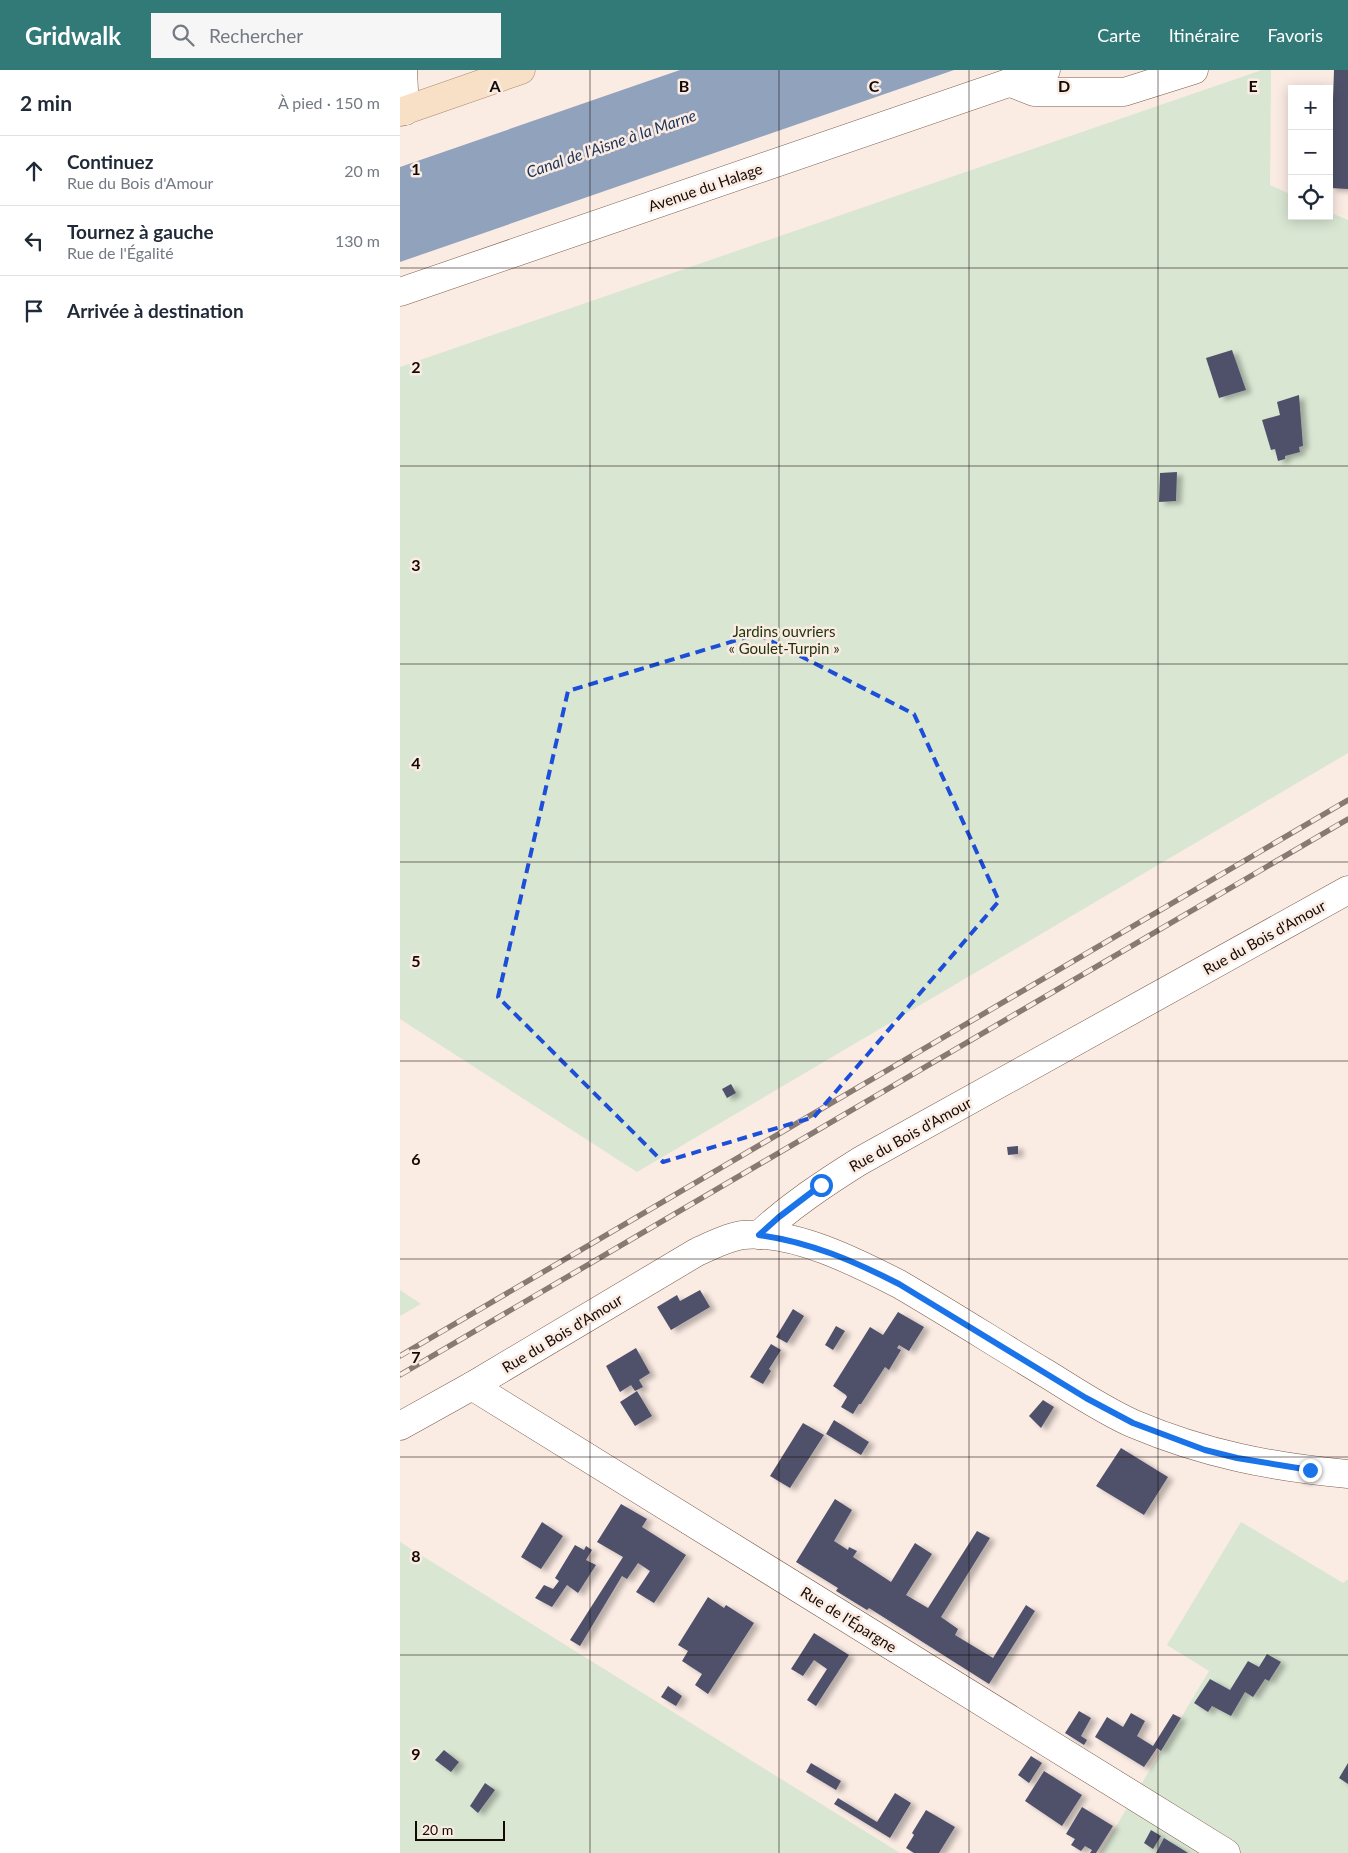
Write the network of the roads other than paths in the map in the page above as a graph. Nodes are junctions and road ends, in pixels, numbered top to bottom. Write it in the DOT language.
graph roads {
  1 [pos="403,70"];
  2 [pos="521,70"];
  3 [pos="1046,70"];
  4 [pos="1194,70"];
  5 [pos="1011,82"];
  6 [pos="402,112"];
  7 [pos="400,292"];
  8 [pos="1348,890"];
  9 [pos="759,1235"];
  10 [pos="472,1386"];
  11 [pos="400,1426"];
  12 [pos="1348,1474"];
  13 [pos="1226,1853"];
  1 -- 6 [label="street"];
  2 -- 6 [label="main road"];
  3 -- 5 [label="street, Avenue du Halage"];
  4 -- 5 [label="street"];
  5 -- 7 [label="street, Avenue du Halage"];
  8 -- 9 [label="street, Rue du Bois d'Amour"];
  9 -- 10 [label="street, Rue du Bois d'Amour"];
  9 -- 12 [label="street"];
  10 -- 11 [label="street, Rue du Bois d'Amour"];
  10 -- 13 [label="street, Rue de l'Épargne"];
}
